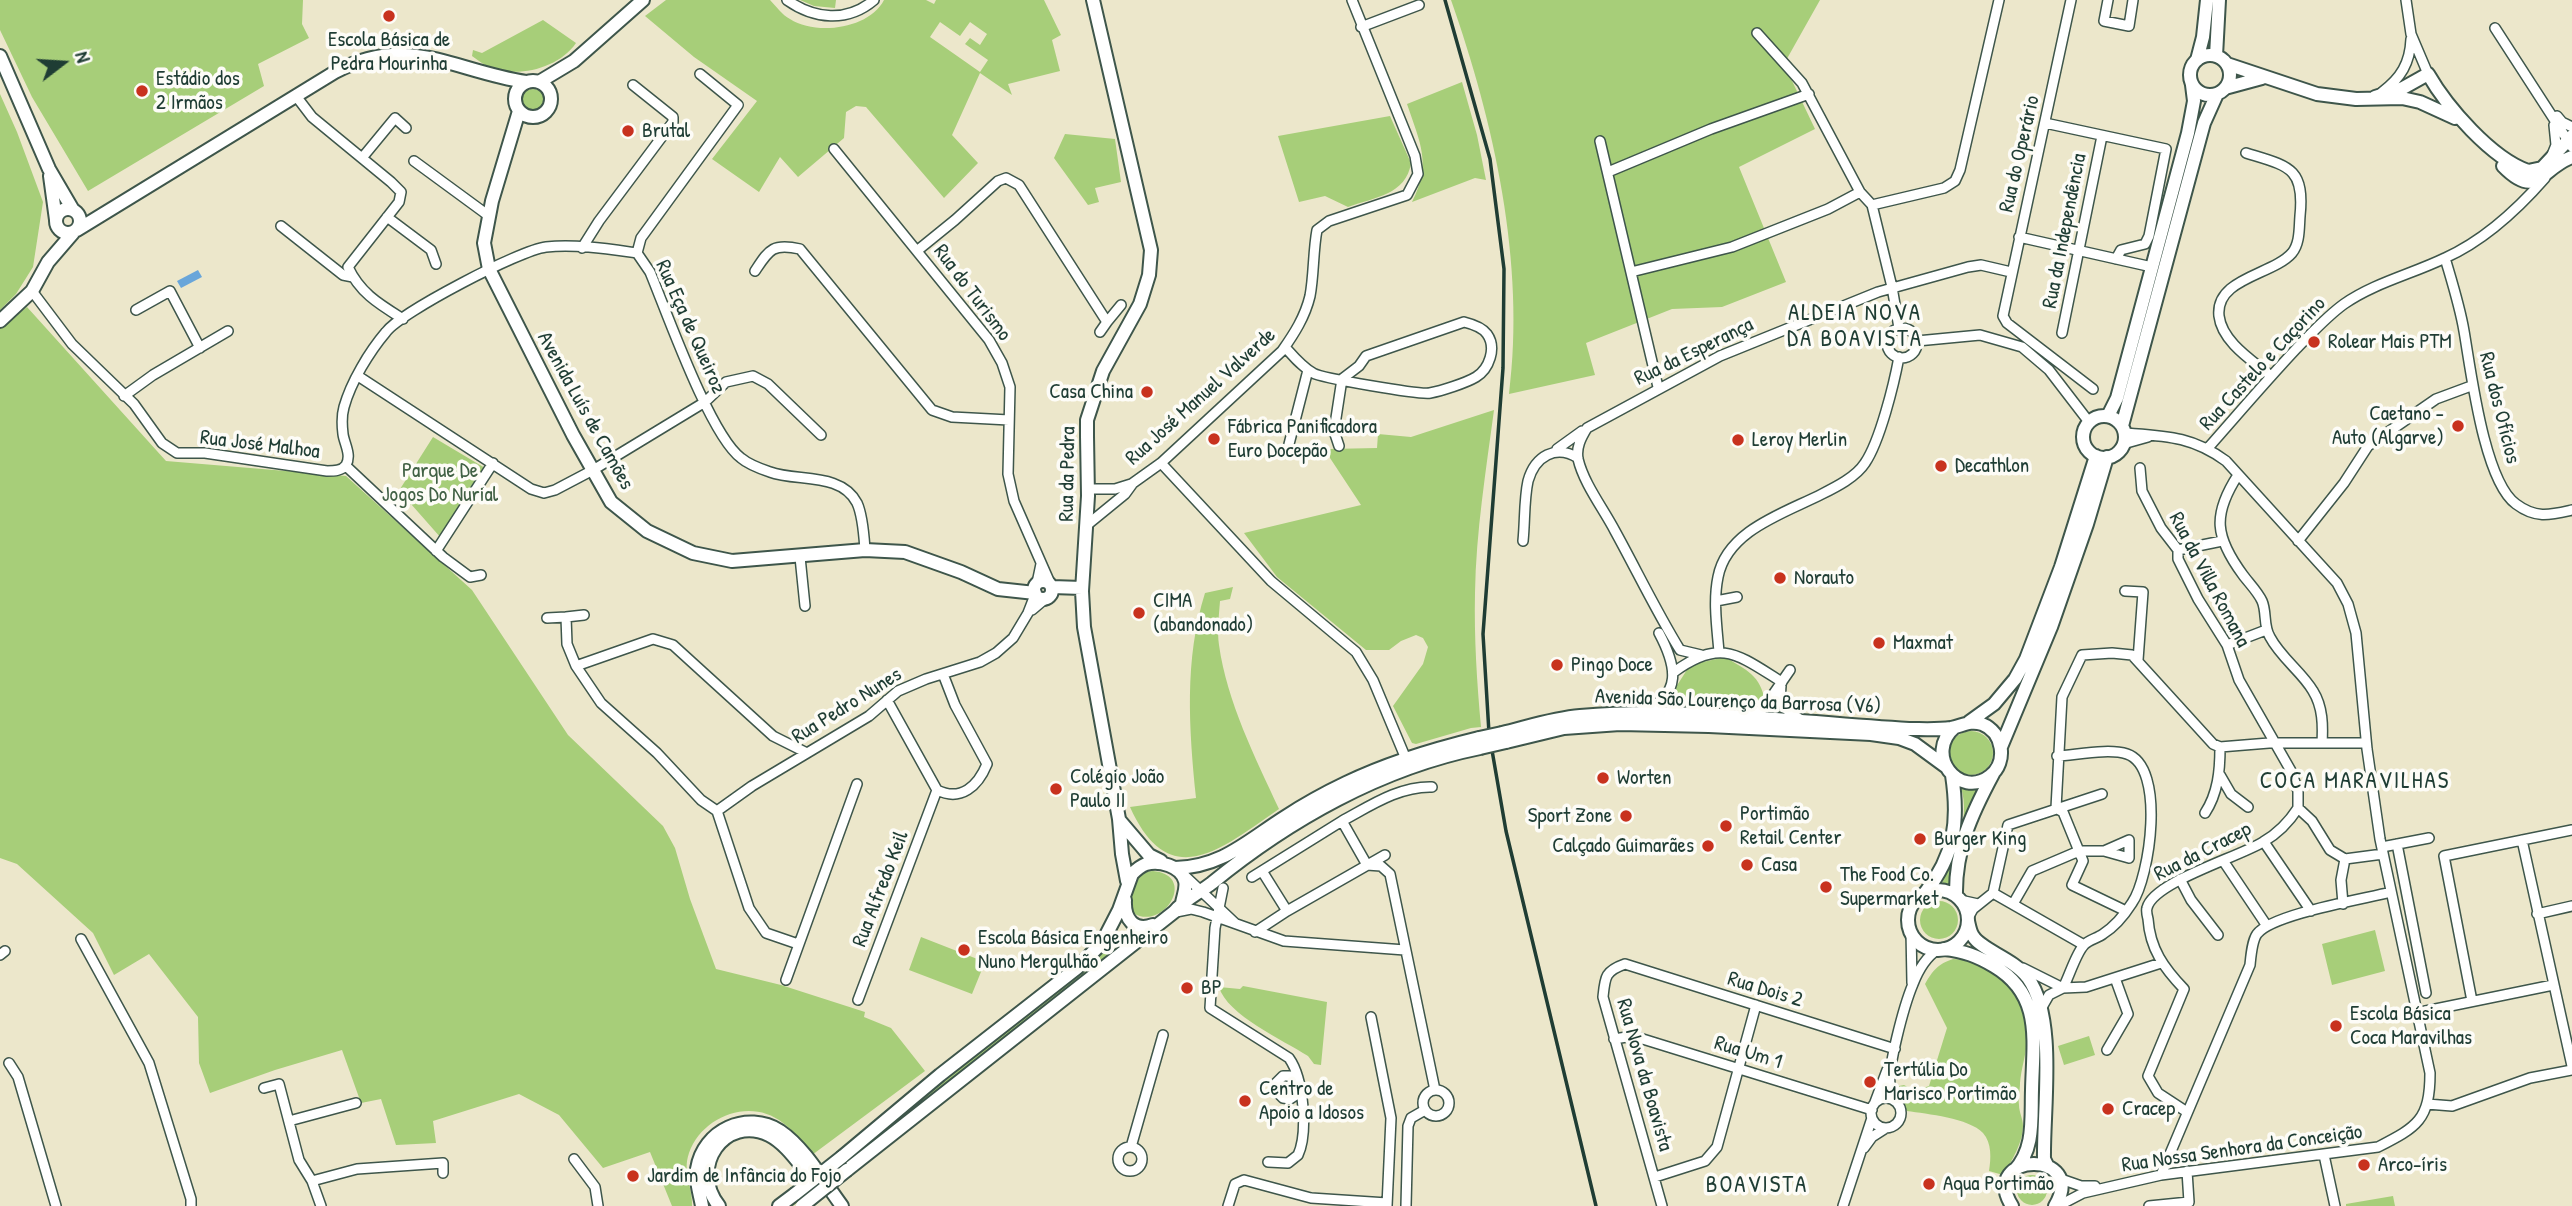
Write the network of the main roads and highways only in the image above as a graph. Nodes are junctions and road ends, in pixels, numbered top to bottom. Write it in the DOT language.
graph roads {
  1 [pos="643,0"];
  2 [pos="1093,0"];
  3 [pos="2207,0"];
  4 [pos="2220,0"];
  5 [pos="0,56"];
  6 [pos="2197,60"];
  7 [pos="2221,60"];
  8 [pos="574,61"];
  9 [pos="490,76"];
  10 [pos="2263,77"];
  11 [pos="532,82"];
  12 [pos="2192,85"];
  13 [pos="2221,91"];
  14 [pos="516,93"];
  15 [pos="551,96"];
  16 [pos="2375,97"];
  17 [pos="519,111"];
  18 [pos="534,118"];
  19 [pos="2464,123"];
  20 [pos="2570,141"];
  21 [pos="509,149"];
  22 [pos="2572,157"];
  23 [pos="2552,164"];
  24 [pos="49,169"];
  25 [pos="113,206"];
  26 [pos="74,211"];
  27 [pos="56,223"];
  28 [pos="75,232"];
  29 [pos="48,262"];
  30 [pos="0,321"];
  31 [pos="2108,416"];
  32 [pos="2123,435"];
  33 [pos="2101,456"];
  34 [pos="1082,589"];
  35 [pos="1969,722"];
  36 [pos="1955,727"];
  37 [pos="1504,737"];
  38 [pos="1480,743"];
  39 [pos="2001,747"];
  40 [pos="1949,770"];
  41 [pos="1995,771"];
  42 [pos="1119,819"];
  43 [pos="1174,869"];
  44 [pos="1126,885"];
  45 [pos="1924,893"];
  46 [pos="1958,898"];
  47 [pos="1178,908"];
  48 [pos="1968,919"];
  49 [pos="1157,923"];
  50 [pos="1941,949"];
  51 [pos="2048,1167"];
  52 [pos="2014,1171"];
  53 [pos="798,1200"];
  54 [pos="702,1206"];
  55 [pos="719,1206"];
  56 [pos="779,1206"];
  57 [pos="832,1206"];
  58 [pos="842,1206"];
  59 [pos="2012,1206"];
  60 [pos="2057,1206"];
  1 -- 8 [label="main road"];
  2 -- 34 [label="main road, Rua da Pedra"];
  3 -- 6 [label="main road"];
  4 -- 7 [label="main road"];
  5 -- 24 [label="main road"];
  6 -- 7 [label="main road"];
  6 -- 12 [label="main road"];
  7 -- 10 [label="main road"];
  7 -- 13 [label="main road"];
  8 -- 11 [label="main road"];
  8 -- 15 [label="main road"];
  9 -- 11 [label="main road"];
  9 -- 14 [label="main road"];
  9 -- 25 [label="main road"];
  10 -- 13 [label="main road"];
  10 -- 16 [label="main road"];
  11 -- 14 [label="main road"];
  11 -- 15 [label="main road"];
  12 -- 13 [label="main road"];
  12 -- 31 [label="main road"];
  13 -- 32 [label="main road"];
  14 -- 17 [label="main road"];
  15 -- 18 [label="main road"];
  16 -- 19 [label="main road"];
  16 -- 19 [label="main road"];
  17 -- 18 [label="main road"];
  17 -- 21 [label="main road, Avenida Luís de Camões"];
  18 -- 21 [label="main road"];
  19 -- 23 [label="main road"];
  20 -- 23 [label="main road"];
  21 -- 34 [label="main road, Avenida Luís de Camões"];
  22 -- 23 [label="main road"];
  24 -- 26 [label="main road"];
  24 -- 27 [label="main road"];
  25 -- 26 [label="main road"];
  25 -- 28 [label="main road"];
  26 -- 27 [label="main road"];
  26 -- 28 [label="main road"];
  27 -- 28 [label="main road"];
  27 -- 29 [label="main road"];
  28 -- 29 [label="main road"];
  29 -- 30 [label="main road"];
  31 -- 32 [label="main road"];
  31 -- 33 [label="main road"];
  32 -- 33 [label="main road"];
  33 -- 35 [label="main road"];
  33 -- 39 [label="main road"];
  34 -- 42 [label="main road, Rua da Pedra"];
  35 -- 36 [label="main road"];
  35 -- 39 [label="main road"];
  36 -- 37 [label="main road, Avenida São Lourenço da Barrosa (V6)"];
  36 -- 40 [label="main road"];
  37 -- 38 [label="main road, Avenida São Lourenço da Barrosa (V6), bridge"];
  37 -- 40 [label="main road, Avenida São Lourenço da Barrosa (V6)"];
  38 -- 43 [label="main road, Avenida São Lourenço da Barrosa (V6)"];
  38 -- 47 [label="main road, Avenida São Lourenço da Barrosa (V6)"];
  39 -- 41 [label="main road"];
  40 -- 41 [label="main road"];
  40 -- 45 [label="main road"];
  41 -- 46 [label="main road"];
  42 -- 43 [label="main road"];
  42 -- 44 [label="main road, Rua da Pedra"];
  43 -- 44 [label="main road, Avenida São Lourenço da Barrosa (V6)"];
  43 -- 47 [label="main road"];
  44 -- 49 [label="main road"];
  44 -- 53 [label="main road, Avenida São Lourenço da Barrosa (V6), bridge"];
  45 -- 46 [label="main road"];
  45 -- 50 [label="main road"];
  46 -- 48 [label="main road"];
  47 -- 49 [label="main road, Avenida São Lourenço da Barrosa (V6)"];
  48 -- 50 [label="main road"];
  48 -- 51 [label="main road"];
  49 -- 53 [label="main road, Avenida São Lourenço da Barrosa (V6), bridge"];
  50 -- 52 [label="main road"];
  51 -- 52 [label="main road"];
  51 -- 60 [label="main road"];
  52 -- 59 [label="main road"];
  53 -- 56 [label="main road, Avenida São Lourenço da Barrosa (V6)"];
  54 -- 58 [label="main road"];
  55 -- 57 [label="main road"];
}
